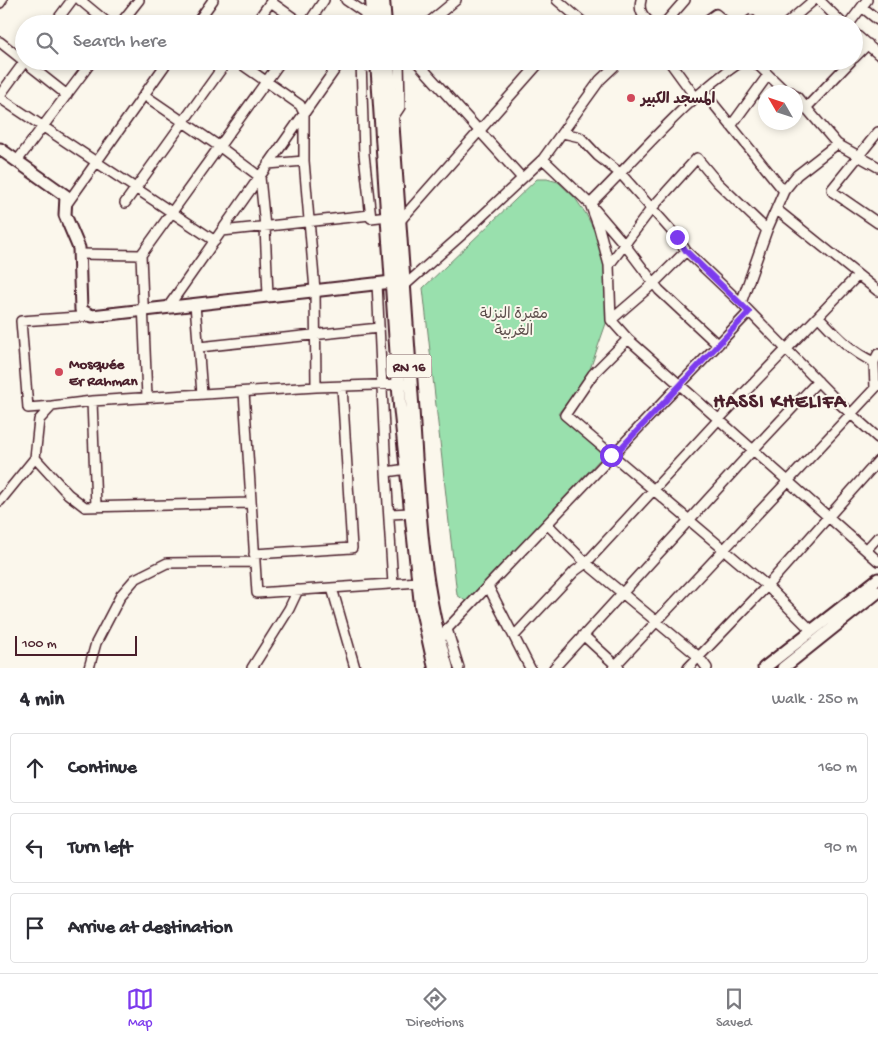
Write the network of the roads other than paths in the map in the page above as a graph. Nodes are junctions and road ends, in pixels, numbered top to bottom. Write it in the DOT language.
graph roads {
  1 [pos="72,0"];
  2 [pos="80,0"];
  3 [pos="139,0"];
  4 [pos="324,0"];
  5 [pos="346,0"];
  6 [pos="372,0"];
  7 [pos="383,0"];
  8 [pos="456,0"];
  9 [pos="641,0"];
  10 [pos="685,0"];
  11 [pos="814,0"];
  12 [pos="819,0"];
  13 [pos="209,1"];
  14 [pos="272,1"];
  15 [pos="561,1"];
  16 [pos="864,3"];
  17 [pos="61,15"];
  18 [pos="99,15"];
  19 [pos="127,15"];
  20 [pos="201,15"];
  21 [pos="262,15"];
  22 [pos="290,15"];
  23 [pos="314,15"];
  24 [pos="365,15"];
  25 [pos="372,15"];
  26 [pos="375,15"];
  27 [pos="438,15"];
  28 [pos="573,15"];
  29 [pos="643,15"];
  30 [pos="672,15"];
  31 [pos="796,15"];
  32 [pos="834,15"];
  33 [pos="855,15"];
  34 [pos="878,20"];
  35 [pos="863,40"];
  36 [pos="0,42"];
  37 [pos="868,44"];
  38 [pos="863,49"];
  39 [pos="15,53"];
  40 [pos="878,54"];
  41 [pos="19,70"];
  42 [pos="36,70"];
  43 [pos="85,70"];
  44 [pos="159,70"];
  45 [pos="221,70"];
  46 [pos="250,70"];
  47 [pos="275,70"];
  48 [pos="335,70"];
  49 [pos="361,70"];
  50 [pos="378,70"];
  51 [pos="389,70"];
  52 [pos="399,70"];
  53 [pos="424,70"];
  54 [pos="533,70"];
  55 [pos="611,70"];
  56 [pos="676,70"];
  57 [pos="729,70"];
  58 [pos="763,70"];
  59 [pos="842,70"];
  60 [pos="768,75"];
  61 [pos="267,82"];
  62 [pos="779,85"];
  63 [pos="704,91"];
  64 [pos="144,94"];
  65 [pos="67,95"];
  66 [pos="0,96"];
  67 [pos="696,98"];
  68 [pos="803,104"];
  69 [pos="806,108"];
  70 [pos="304,113"];
  71 [pos="392,119"];
  72 [pos="184,122"];
  73 [pos="42,126"];
  74 [pos="731,126"];
  75 [pos="480,130"];
  76 [pos="878,132"];
  77 [pos="563,133"];
  78 [pos="837,144"];
  79 [pos="220,147"];
  80 [pos="0,149"];
  81 [pos="859,157"];
  82 [pos="544,159"];
  83 [pos="95,161"];
  84 [pos="304,161"];
  85 [pos="18,162"];
  86 [pos="268,164"];
  87 [pos="878,166"];
  88 [pos="621,174"];
  89 [pos="260,177"];
  90 [pos="522,178"];
  91 [pos="135,188"];
  92 [pos="784,191"];
  93 [pos="125,203"];
  94 [pos="590,204"];
  95 [pos="66,205"];
  96 [pos="652,208"];
  97 [pos="776,209"];
  98 [pos="172,212"];
  99 [pos="370,215"];
  100 [pos="388,216"];
  101 [pos="310,222"];
  102 [pos="399,222"];
  103 [pos="878,223"];
  104 [pos="265,227"];
  105 [pos="767,230"];
  106 [pos="222,231"];
  107 [pos="215,241"];
  108 [pos="625,245"];
  109 [pos="686,251"];
  110 [pos="79,254"];
  111 [pos="141,255"];
  112 [pos="609,265"];
  113 [pos="858,275"];
  114 [pos="377,283"];
  115 [pos="654,283"];
  116 [pos="398,284"];
  117 [pos="315,290"];
  118 [pos="878,291"];
  119 [pos="268,296"];
  120 [pos="741,303"];
  121 [pos="196,304"];
  122 [pos="168,307"];
  123 [pos="143,309"];
  124 [pos="749,312"];
  125 [pos="92,316"];
  126 [pos="819,316"];
  127 [pos="611,320"];
  128 [pos="379,328"];
  129 [pos="315,336"];
  130 [pos="628,338"];
  131 [pos="718,345"];
  132 [pos="199,347"];
  133 [pos="788,350"];
  134 [pos="876,358"];
  135 [pos="818,381"];
  136 [pos="405,384"];
  137 [pos="382,385"];
  138 [pos="680,385"];
  139 [pos="316,387"];
  140 [pos="342,387"];
  141 [pos="876,387"];
  142 [pos="244,392"];
  143 [pos="202,394"];
  144 [pos="147,397"];
  145 [pos="92,401"];
  146 [pos="52,406"];
  147 [pos="851,414"];
  148 [pos="719,419"];
  149 [pos="878,438"];
  150 [pos="753,450"];
  151 [pos="611,455"];
  152 [pos="36,458"];
  153 [pos="878,461"];
  154 [pos="407,469"];
  155 [pos="386,472"];
  156 [pos="788,481"];
  157 [pos="653,490"];
  158 [pos="0,501"];
  159 [pos="251,504"];
  160 [pos="96,506"];
  161 [pos="412,513"];
  162 [pos="390,514"];
  163 [pos="829,517"];
  164 [pos="689,519"];
  165 [pos="547,524"];
  166 [pos="878,537"];
  167 [pos="724,549"];
  168 [pos="866,550"];
  169 [pos="255,558"];
  170 [pos="878,561"];
  171 [pos="586,563"];
  172 [pos="418,582"];
  173 [pos="393,584"];
  174 [pos="488,586"];
  175 [pos="767,586"];
  176 [pos="332,588"];
  177 [pos="876,588"];
  178 [pos="298,590"];
  179 [pos="623,593"];
  180 [pos="656,622"];
  181 [pos="447,629"];
  182 [pos="812,631"];
  183 [pos="583,635"];
  184 [pos="514,636"];
  185 [pos="439,641"];
  186 [pos="699,657"];
  187 [pos="616,667"];
  188 [pos="89,668"];
  189 [pos="252,668"];
  190 [pos="355,668"];
  191 [pos="435,668"];
  192 [pos="453,668"];
  193 [pos="530,668"];
  194 [pos="554,668"];
  195 [pos="688,668"];
  196 [pos="707,668"];
  197 [pos="764,668"];
  198 [pos="783,668"];
  1 -- 17 [label="street"];
  2 -- 18 [label="street"];
  3 -- 19 [label="street"];
  4 -- 23 [label="street"];
  5 -- 24 [label="street"];
  6 -- 25 [label="main road"];
  7 -- 26 [label="main road"];
  8 -- 27 [label="street"];
  9 -- 29 [label="street"];
  10 -- 30 [label="street"];
  11 -- 31 [label="street"];
  12 -- 32 [label="street"];
  13 -- 20 [label="street"];
  14 -- 21 [label="street"];
  14 -- 22 [label="street"];
  15 -- 28 [label="street"];
  16 -- 33 [label="street"];
  16 -- 34 [label="street"];
  35 -- 37 [label="street"];
  36 -- 39 [label="street"];
  37 -- 38 [label="street"];
  37 -- 40 [label="street"];
  41 -- 66 [label="street"];
  42 -- 65 [label="street"];
  43 -- 65 [label="street"];
  44 -- 64 [label="street"];
  45 -- 72 [label="street"];
  46 -- 61 [label="street"];
  47 -- 61 [label="street"];
  48 -- 70 [label="street"];
  49 -- 99 [label="street"];
  50 -- 100 [label="main road, RN 16"];
  51 -- 71 [label="main road, RN 16"];
  52 -- 71 [label="street"];
  53 -- 75 [label="street"];
  54 -- 75 [label="street"];
  55 -- 77 [label="street"];
  56 -- 67 [label="street"];
  57 -- 63 [label="street"];
  58 -- 60 [label="street"];
  59 -- 69 [label="street"];
  60 -- 62 [label="street"];
  60 -- 74 [label="street"];
  61 -- 70 [label="street"];
  61 -- 79 [label="street"];
  63 -- 67 [label="street"];
  63 -- 74 [label="street"];
  64 -- 72 [label="street"];
  64 -- 83 [label="street"];
  65 -- 73 [label="street"];
  66 -- 73 [label="street"];
  67 -- 88 [label="street"];
  68 -- 69 [label="street"];
  69 -- 78 [label="street"];
  70 -- 84 [label="street"];
  70 -- 86 [label="street"];
  71 -- 102 [label="main road, RN 16"];
  72 -- 79 [label="street"];
  72 -- 91 [label="street"];
  73 -- 83 [label="street"];
  73 -- 85 [label="street"];
  74 -- 92 [label="street"];
  75 -- 90 [label="street"];
  75 -- 102 [label="street"];
  76 -- 81 [label="street"];
  77 -- 82 [label="street"];
  77 -- 88 [label="street"];
  78 -- 81 [label="street"];
  78 -- 92 [label="street"];
  79 -- 89 [label="street"];
  79 -- 98 [label="street"];
  80 -- 85 [label="street"];
  81 -- 87 [label="street"];
  81 -- 103 [label="street"];
  82 -- 90 [label="street"];
  82 -- 94 [label="street"];
  83 -- 91 [label="street"];
  83 -- 95 [label="street"];
  84 -- 86 [label="street"];
  84 -- 101 [label="street"];
  85 -- 95 [label="street"];
  86 -- 89 [label="street"];
  88 -- 94 [label="street"];
  88 -- 96 [label="street"];
  89 -- 104 [label="street"];
  89 -- 106 [label="street"];
  90 -- 116 [label="street"];
  91 -- 93 [label="street"];
  91 -- 98 [label="street"];
  92 -- 97 [label="street"];
  94 -- 108 [label="street"];
  94 -- 112 [label="street"];
  95 -- 110 [label="street"];
  96 -- 105 [label="street"];
  96 -- 108 [label="street"];
  96 -- 109 [label="street"];
  97 -- 105 [label="street"];
  97 -- 113 [label="street"];
  98 -- 107 [label="street"];
  98 -- 111 [label="street"];
  99 -- 100 [label="street"];
  99 -- 101 [label="street"];
  100 -- 116 [label="main road, RN 16"];
  101 -- 104 [label="street"];
  101 -- 117 [label="street"];
  102 -- 116 [label="main road, RN 16"];
  104 -- 106 [label="street"];
  104 -- 119 [label="street"];
  105 -- 120 [label="street"];
  106 -- 107 [label="street"];
  107 -- 122 [label="street"];
  108 -- 112 [label="street"];
  108 -- 115 [label="street"];
  109 -- 115 [label="street"];
  109 -- 120 [label="street"];
  110 -- 111 [label="street"];
  110 -- 125 [label="street"];
  111 -- 123 [label="street"];
  112 -- 127 [label="street"];
  113 -- 118 [label="street"];
  113 -- 126 [label="street"];
  114 -- 116 [label="street"];
  114 -- 117 [label="street"];
  114 -- 128 [label="street"];
  115 -- 127 [label="street"];
  115 -- 131 [label="street"];
  116 -- 136 [label="main road, RN 16"];
  117 -- 119 [label="street"];
  117 -- 129 [label="street"];
  119 -- 121 [label="street"];
  120 -- 124 [label="street"];
  121 -- 122 [label="street"];
  121 -- 132 [label="street"];
  122 -- 123 [label="street"];
  123 -- 125 [label="street"];
  123 -- 144 [label="street"];
  124 -- 131 [label="street"];
  124 -- 133 [label="street"];
  125 -- 146 [label="street"];
  126 -- 133 [label="street"];
  126 -- 134 [label="street"];
  127 -- 130 [label="street"];
  128 -- 129 [label="street"];
  128 -- 137 [label="street"];
  129 -- 132 [label="street"];
  129 -- 139 [label="street"];
  130 -- 138 [label="street"];
  130 -- 151 [label="street"];
  131 -- 138 [label="street"];
  132 -- 143 [label="street"];
  133 -- 135 [label="street"];
  133 -- 148 [label="street"];
  134 -- 141 [label="street"];
  135 -- 147 [label="street"];
  135 -- 150 [label="street"];
  136 -- 137 [label="street"];
  136 -- 154 [label="main road, RN 16"];
  136 -- 185 [label="main road, RN 16"];
  137 -- 140 [label="street"];
  137 -- 155 [label="street"];
  138 -- 148 [label="street"];
  138 -- 151 [label="street"];
  139 -- 140 [label="street"];
  139 -- 142 [label="street"];
  140 -- 169 [label="street"];
  141 -- 147 [label="street"];
  142 -- 143 [label="street"];
  142 -- 159 [label="street"];
  143 -- 144 [label="street"];
  144 -- 145 [label="street"];
  145 -- 146 [label="street"];
  145 -- 160 [label="street"];
  146 -- 152 [label="street"];
  147 -- 149 [label="street"];
  147 -- 156 [label="street"];
  148 -- 150 [label="street"];
  148 -- 157 [label="street"];
  150 -- 156 [label="street"];
  150 -- 164 [label="street"];
  151 -- 157 [label="street"];
  151 -- 165 [label="street"];
  152 -- 158 [label="street"];
  152 -- 160 [label="street"];
  153 -- 163 [label="street"];
  154 -- 155 [label="street"];
  154 -- 161 [label="main road, RN 16"];
  155 -- 162 [label="street"];
  156 -- 163 [label="street"];
  156 -- 167 [label="street"];
  157 -- 164 [label="street"];
  157 -- 171 [label="street"];
  159 -- 160 [label="street"];
  159 -- 169 [label="street"];
  161 -- 162 [label="street"];
  161 -- 172 [label="main road, RN 16"];
  162 -- 173 [label="street"];
  163 -- 168 [label="street"];
  163 -- 175 [label="street"];
  164 -- 167 [label="street"];
  164 -- 179 [label="street"];
  165 -- 171 [label="street"];
  165 -- 174 [label="street"];
  166 -- 168 [label="street"];
  167 -- 175 [label="street"];
  167 -- 180 [label="street"];
  168 -- 170 [label="street"];
  169 -- 178 [label="street"];
  169 -- 188 [label="street"];
  171 -- 179 [label="street"];
  171 -- 184 [label="street"];
  172 -- 173 [label="street"];
  172 -- 191 [label="main road, RN 16"];
  173 -- 176 [label="street"];
  174 -- 181 [label="street"];
  174 -- 184 [label="street"];
  175 -- 182 [label="street"];
  175 -- 186 [label="street"];
  176 -- 178 [label="street"];
  176 -- 190 [label="street"];
  177 -- 182 [label="street"];
  177 -- 198 [label="street"];
  178 -- 189 [label="street"];
  179 -- 180 [label="street"];
  179 -- 183 [label="street"];
  180 -- 186 [label="street"];
  180 -- 187 [label="street"];
  181 -- 185 [label="street"];
  181 -- 192 [label="street"];
  182 -- 197 [label="street"];
  183 -- 187 [label="street"];
  183 -- 194 [label="street"];
  184 -- 193 [label="street"];
  185 -- 192 [label="main road, RN 16"];
  186 -- 195 [label="street"];
  186 -- 196 [label="street"];
}
